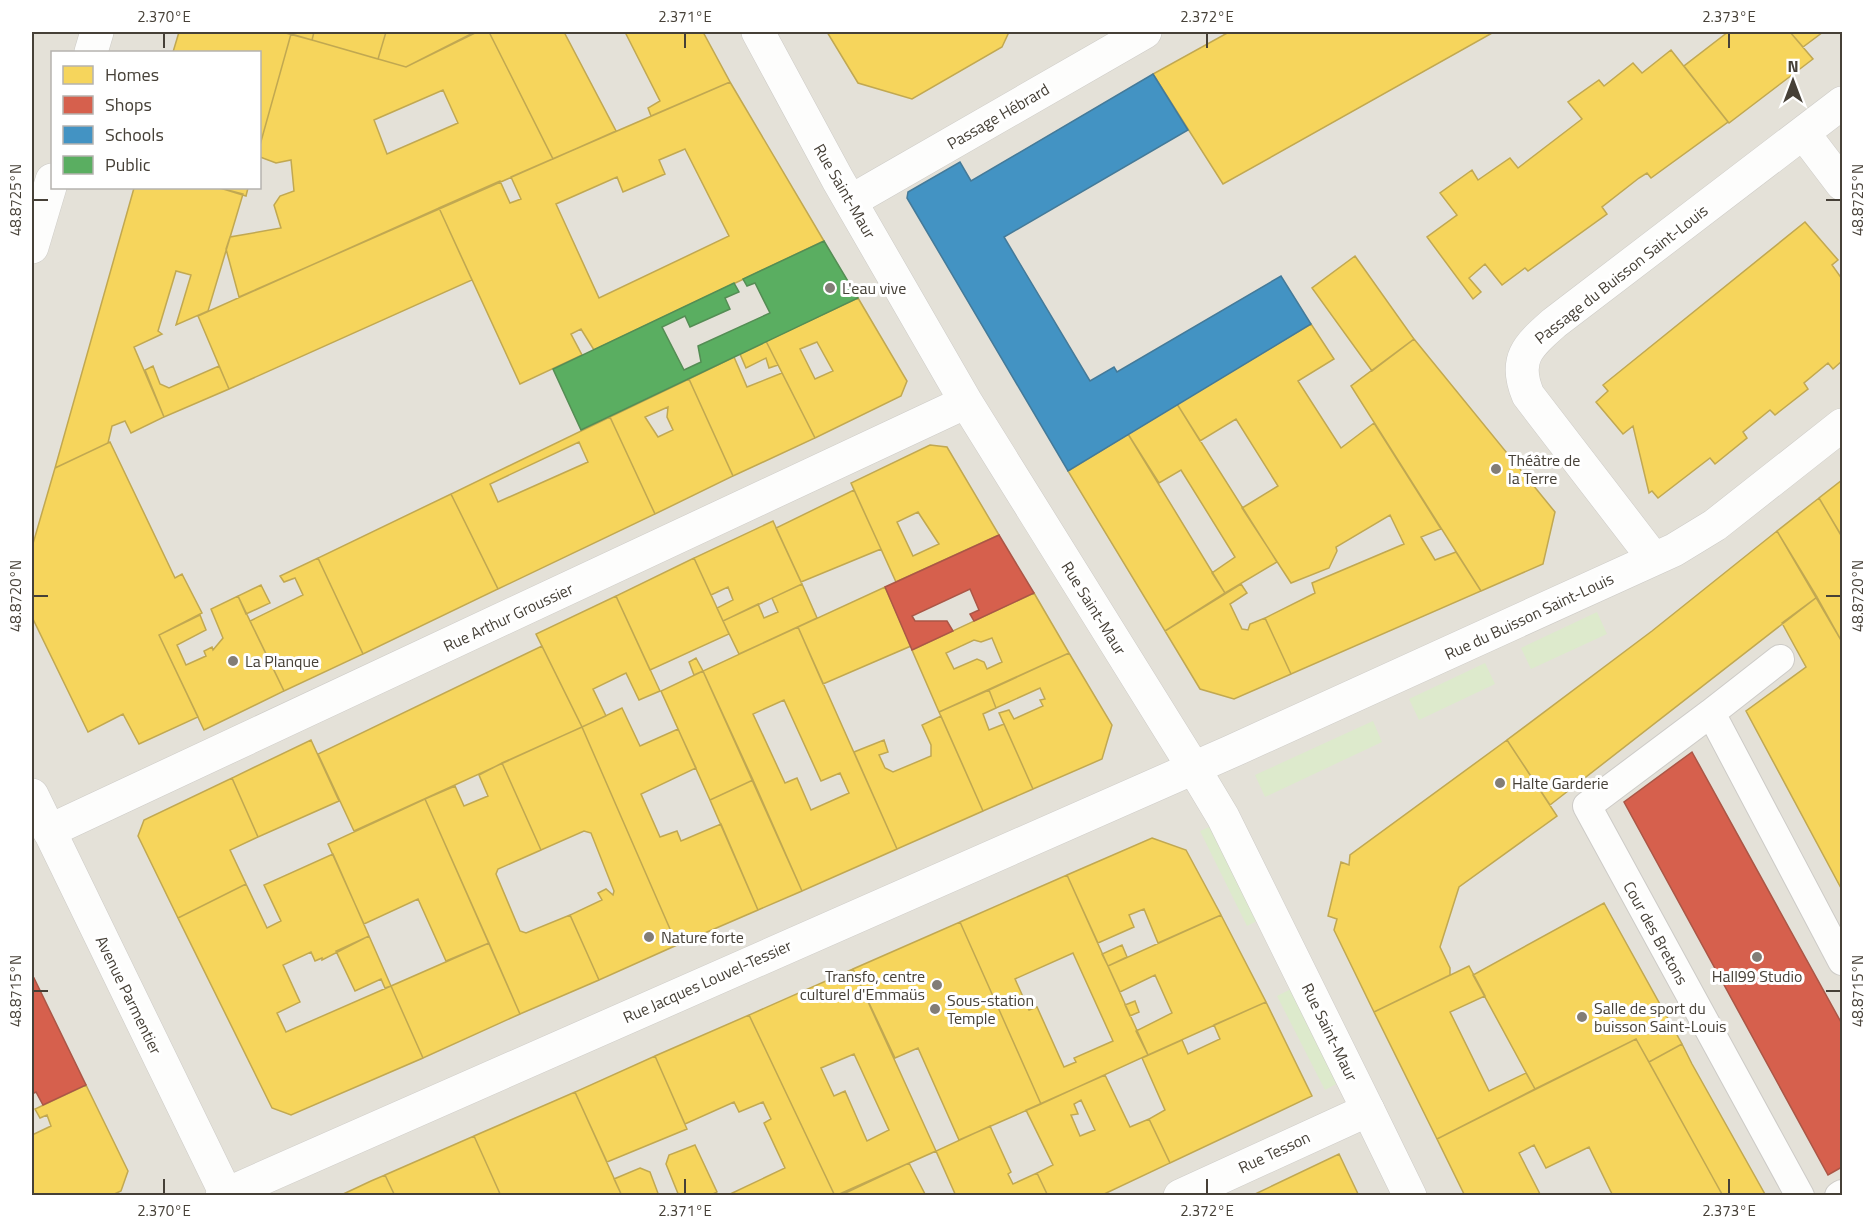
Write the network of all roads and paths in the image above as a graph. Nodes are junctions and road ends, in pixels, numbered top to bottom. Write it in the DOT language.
graph roads {
  1 [pos="97,32"];
  2 [pos="758,32"];
  3 [pos="1145,32"];
  4 [pos="91,51"];
  5 [pos="1842,103"];
  6 [pos="1804,134"];
  7 [pos="51,183"];
  8 [pos="1842,184"];
  9 [pos="851,201"];
  10 [pos="32,247"];
  11 [pos="966,402"];
  12 [pos="1842,425"];
  13 [pos="1654,559"];
  14 [pos="1780,659"];
  15 [pos="1711,713"];
  16 [pos="1192,767"];
  17 [pos="32,795"];
  18 [pos="49,831"];
  19 [pos="1842,961"];
  20 [pos="1368,1110"];
  21 [pos="225,1195"];
  22 [pos="1180,1196"];
  23 [pos="1410,1196"];
  24 [pos="1800,1196"];
  1 -- 4 [label="street"];
  2 -- 9 [label="street, Rue Saint-Maur"];
  3 -- 9 [label="street, Passage Hébrard"];
  5 -- 6 [label="street, Passage du Buisson Saint-Louis"];
  6 -- 8 [label="street"];
  6 -- 13 [label="street, Passage du Buisson Saint-Louis"];
  7 -- 10 [label="street"];
  9 -- 11 [label="street, Rue Saint-Maur"];
  11 -- 16 [label="street, Rue Saint-Maur"];
  11 -- 18 [label="street, Rue Arthur Groussier"];
  12 -- 13 [label="street, Rue du Buisson Saint-Louis"];
  13 -- 16 [label="street, Rue du Buisson Saint-Louis"];
  14 -- 15 [label="lane, Cour des Bretons"];
  15 -- 19 [label="lane"];
  15 -- 24 [label="lane, Cour des Bretons"];
  16 -- 20 [label="street, Rue Saint-Maur"];
  16 -- 21 [label="street, Rue Jacques Louvel-Tessier"];
  17 -- 18 [label="street, Avenue Parmentier"];
  18 -- 21 [label="street, Avenue Parmentier"];
  20 -- 22 [label="street, Rue Tesson"];
  20 -- 23 [label="street, Rue Saint-Maur"];
}
